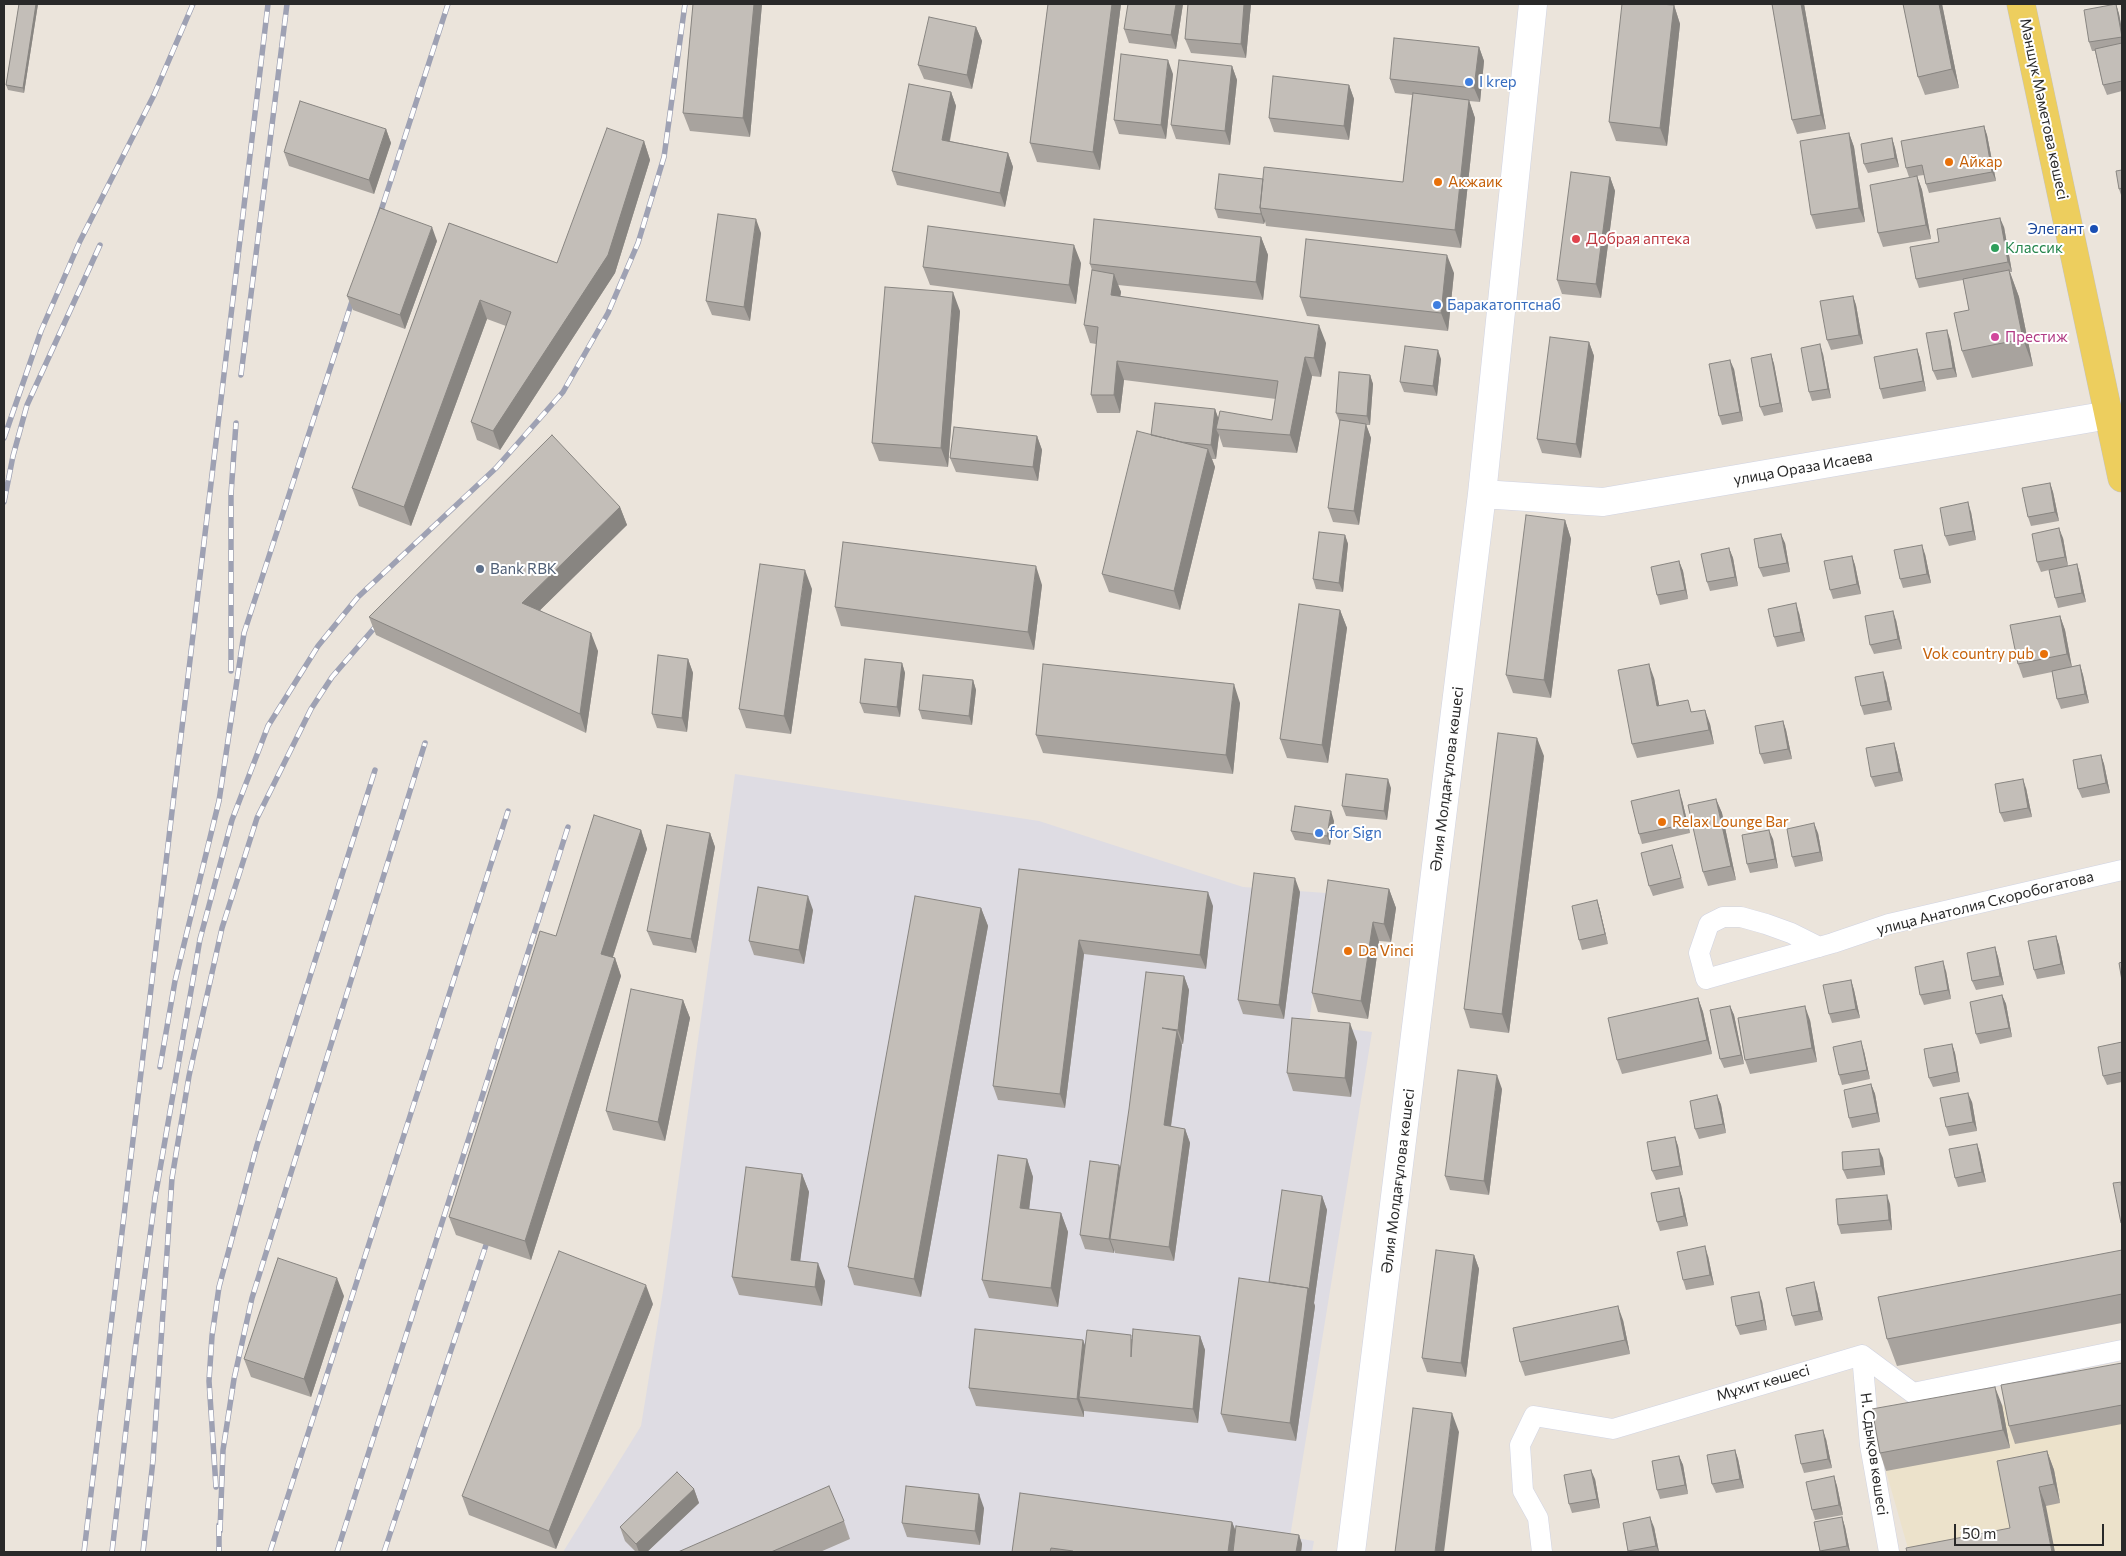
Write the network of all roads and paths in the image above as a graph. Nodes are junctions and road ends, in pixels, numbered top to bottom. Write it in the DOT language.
graph roads {
  1 [pos="1533,4"];
  2 [pos="2021,4"];
  3 [pos="2116,414"];
  4 [pos="2122,478"];
  5 [pos="1482,494"];
  6 [pos="2122,870"];
  7 [pos="1819,947"];
  8 [pos="2122,1350"];
  9 [pos="1862,1355"];
  10 [pos="1351,1552"];
  11 [pos="1542,1552"];
  12 [pos="1889,1552"];
  1 -- 5 [label="main road, Әлия Молдағұлова көшесі"];
  2 -- 3 [label="main road, Мәншүк Мәметова көшесі"];
  3 -- 4 [label="main road, Мәншүк Мәметова көшесі"];
  3 -- 5 [label="main road, улица Ораза Исаева"];
  5 -- 10 [label="main road, Әлия Молдағұлова көшесі"];
  6 -- 7 [label="street, улица Анатолия Скоробогатова"];
  7 -- 7 [label="street, улица Анатолия Скоробогатова"];
  8 -- 9 [label="street"];
  9 -- 11 [label="street, Мұхит көшесі"];
  9 -- 12 [label="street, Н. Сдықов көшесі"];
}
